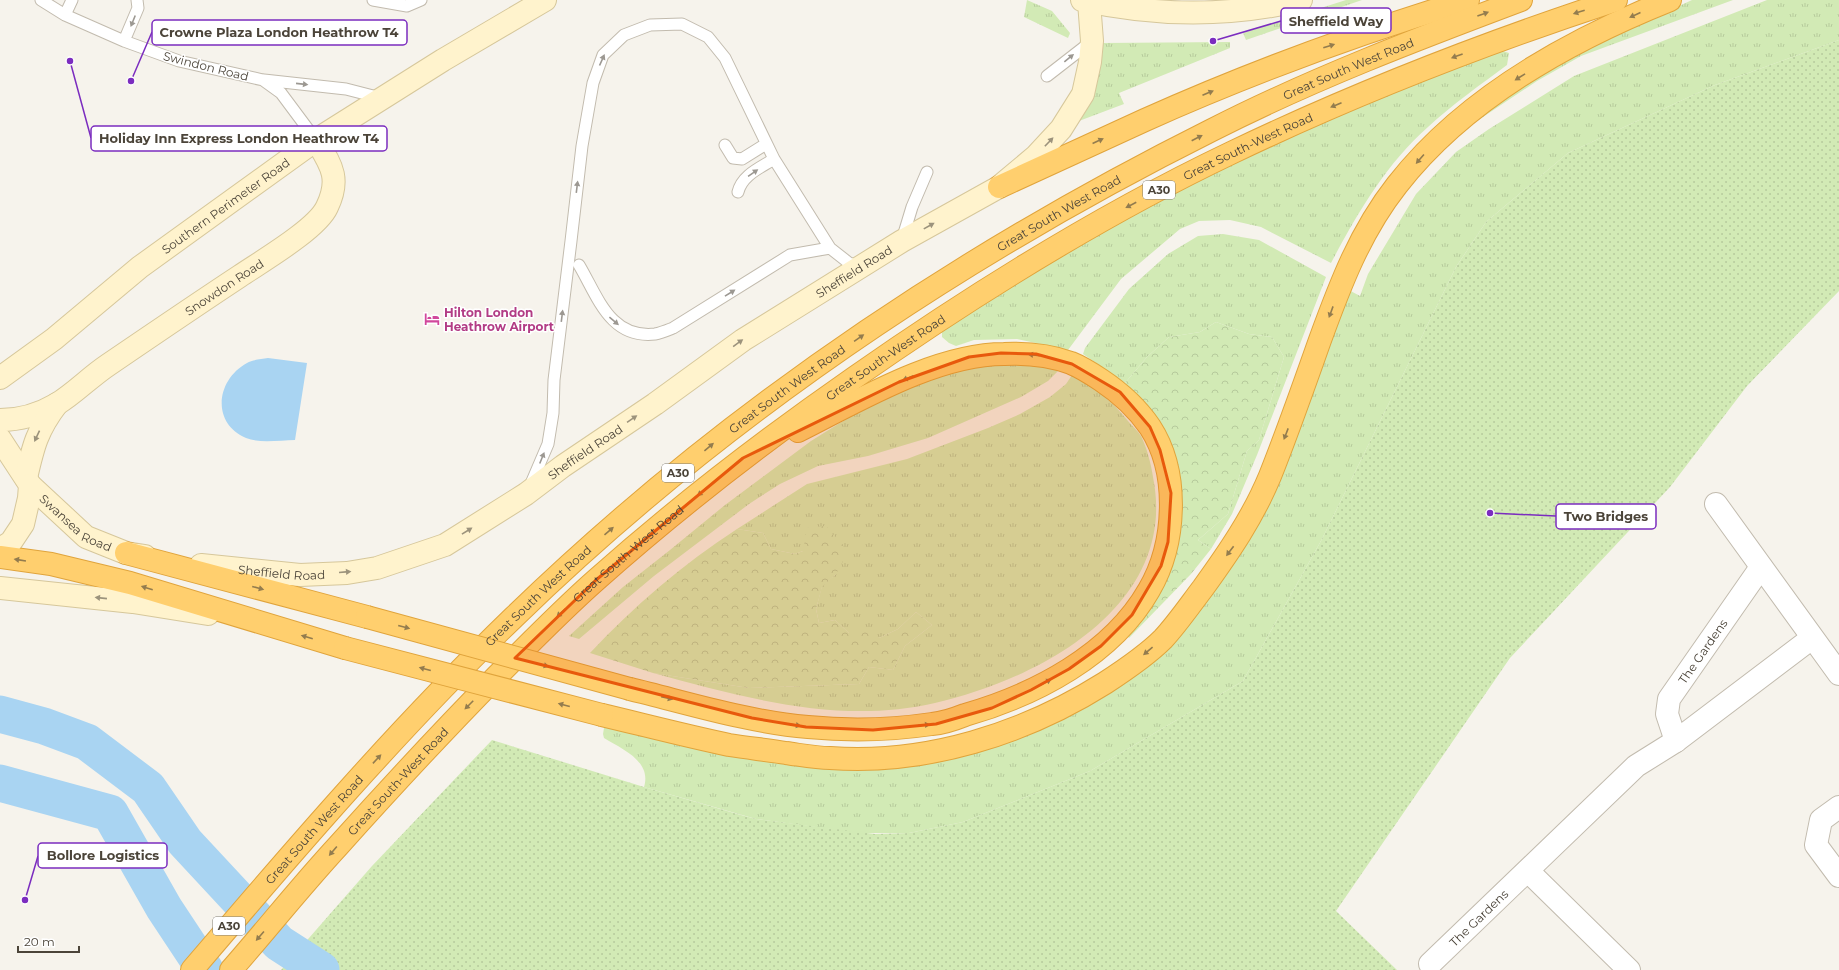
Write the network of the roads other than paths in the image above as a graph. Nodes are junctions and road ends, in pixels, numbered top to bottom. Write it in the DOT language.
graph roads {
  1 [pos="41,0"];
  2 [pos="72,0"];
  3 [pos="137,0"];
  4 [pos="373,0"];
  5 [pos="421,0"];
  6 [pos="545,0"];
  7 [pos="1468,0"];
  8 [pos="1521,0"];
  9 [pos="1616,0"];
  10 [pos="1670,0"];
  11 [pos="1086,1"];
  12 [pos="1289,1"];
  13 [pos="65,14"];
  14 [pos="124,41"];
  15 [pos="1092,41"];
  16 [pos="1047,76"];
  17 [pos="263,80"];
  18 [pos="382,98"];
  19 [pos="316,140"];
  20 [pos="766,144"];
  21 [pos="725,145"];
  22 [pos="774,158"];
  23 [pos="927,172"];
  24 [pos="1000,187"];
  25 [pos="738,192"];
  26 [pos="902,241"];
  27 [pos="830,248"];
  28 [pos="579,265"];
  29 [pos="859,266"];
  30 [pos="0,378"];
  31 [pos="58,404"];
  32 [pos="0,420"];
  33 [pos="0,439"];
  34 [pos="743,458"];
  35 [pos="28,481"];
  36 [pos="526,494"];
  37 [pos="1716,504"];
  38 [pos="0,549"];
  39 [pos="126,553"];
  40 [pos="0,557"];
  41 [pos="1761,567"];
  42 [pos="0,588"];
  43 [pos="251,621"];
  44 [pos="1812,638"];
  45 [pos="1839,674"];
  46 [pos="1676,741"];
  47 [pos="1839,807"];
  48 [pos="1528,871"];
  49 [pos="1839,876"];
  50 [pos="1430,964"];
  51 [pos="192,970"];
  52 [pos="231,970"];
  53 [pos="1629,970"];
  1 -- 13 [label="lane, Swindon Road"];
  2 -- 13 [label="lane"];
  3 -- 14 [label="lane, one-way"];
  4 -- 5 [label="lane"];
  6 -- 18 [label="street, Southern Perimeter Road"];
  24 -- 7 [label="highway, one-way"];
  51 -- 8 [label="highway, Great South West Road / A30, one-way"];
  9 -- 34 [label="highway, Great South-West Road / A30, one-way"];
  10 -- 43 [label="highway, one-way, bridge"];
  11 -- 12 [label="street"];
  11 -- 15 [label="street, Sheffield Road"];
  13 -- 14 [label="lane, Swindon Road"];
  14 -- 17 [label="lane, Swindon Road"];
  16 -- 15 [label="lane, one-way"];
  24 -- 15 [label="street, Sheffield Road, one-way"];
  17 -- 18 [label="lane, Swindon Road, one-way"];
  17 -- 19 [label="lane, Swindon Road"];
  18 -- 19 [label="street, Southern Perimeter Road"];
  19 -- 30 [label="street, Southern Perimeter Road"];
  19 -- 31 [label="street, Snowdon Road"];
  20 -- 21 [label="lane"];
  20 -- 22 [label="lane"];
  36 -- 20 [label="lane, one-way"];
  25 -- 22 [label="lane, one-way"];
  22 -- 27 [label="lane"];
  23 -- 26 [label="lane"];
  26 -- 24 [label="street, Sheffield Road, one-way"];
  26 -- 29 [label="street, Sheffield Road"];
  28 -- 27 [label="lane, one-way"];
  27 -- 29 [label="lane"];
  36 -- 29 [label="street, Sheffield Road, one-way"];
  31 -- 32 [label="street, Snowdon Road"];
  31 -- 35 [label="street, Snowdon Road, one-way"];
  33 -- 35 [label="street, Swansea Road"];
  39 -- 34 [label="highway, one-way, bridge"];
  34 -- 52 [label="highway, Great South-West Road / A30, one-way"];
  35 -- 38 [label="street, Snowdon Road"];
  35 -- 39 [label="street, Swansea Road"];
  39 -- 36 [label="street, Sheffield Road, one-way"];
  37 -- 41 [label="street"];
  43 -- 40 [label="highway, one-way"];
  41 -- 44 [label="street"];
  41 -- 46 [label="street, The Gardens"];
  43 -- 42 [label="street, one-way"];
  44 -- 45 [label="street"];
  44 -- 46 [label="street, The Gardens"];
  46 -- 48 [label="street, The Gardens"];
  47 -- 49 [label="street"];
  48 -- 50 [label="street, The Gardens"];
  48 -- 53 [label="street"];
}
